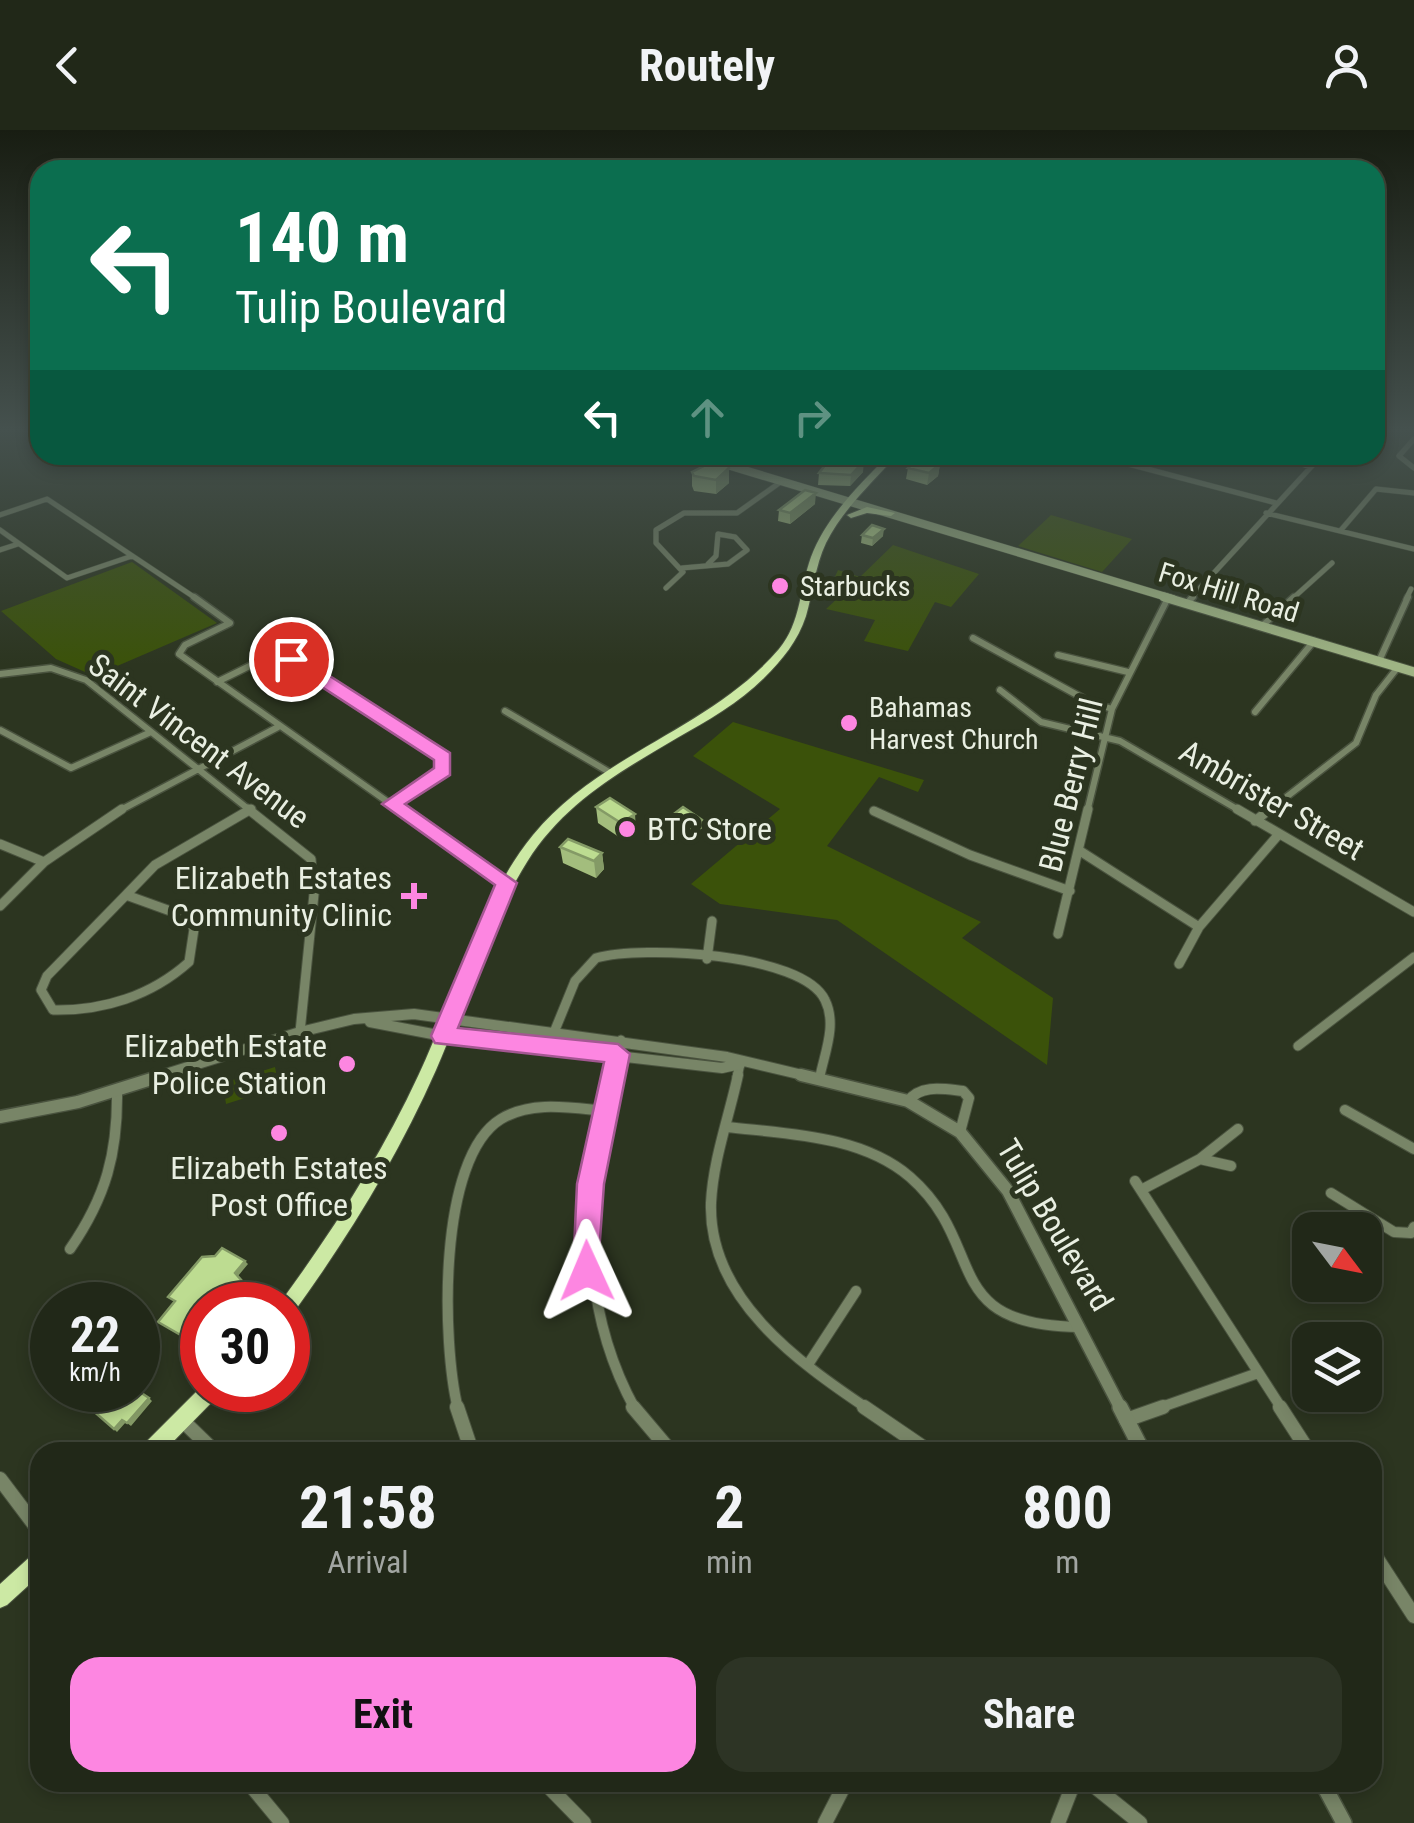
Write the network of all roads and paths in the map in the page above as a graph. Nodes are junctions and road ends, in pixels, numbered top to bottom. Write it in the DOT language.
graph roads {
  1 [pos="25,507"];
  2 [pos="59,507"];
  3 [pos="748,507"];
  4 [pos="851,507"];
  5 [pos="854,507"];
  6 [pos="874,507"];
  7 [pos="882,507"];
  8 [pos="1272,507"];
  9 [pos="1360,507"];
  10 [pos="891,513"];
  11 [pos="1266,513"];
  12 [pos="851,515"];
  13 [pos="0,516"];
  14 [pos="916,519"];
  15 [pos="0,530"];
  16 [pos="1340,530"];
  17 [pos="18,544"];
  18 [pos="1414,549"];
  19 [pos="0,550"];
  20 [pos="132,556"];
  21 [pos="1332,563"];
  22 [pos="708,564"];
  23 [pos="682,568"];
  24 [pos="810,586"];
  25 [pos="666,588"];
  26 [pos="1411,589"];
  27 [pos="1168,598"];
  28 [pos="1186,603"];
  29 [pos="1262,626"];
  30 [pos="973,638"];
  31 [pos="1314,642"];
  32 [pos="1058,655"];
  33 [pos="1379,661"];
  34 [pos="1398,667"];
  35 [pos="1128,672"];
  36 [pos="1414,672"];
  37 [pos="0,674"];
  38 [pos="217,682"];
  39 [pos="1000,690"];
  40 [pos="1112,709"];
  41 [pos="506,712"];
  42 [pos="1255,712"];
  43 [pos="278,727"];
  44 [pos="0,730"];
  45 [pos="151,732"];
  46 [pos="1104,736"];
  47 [pos="198,769"];
  48 [pos="609,772"];
  49 [pos="392,804"];
  50 [pos="252,810"];
  51 [pos="874,811"];
  52 [pos="1255,820"];
  53 [pos="1278,834"];
  54 [pos="0,844"];
  55 [pos="1080,851"];
  56 [pos="44,862"];
  57 [pos="506,883"];
  58 [pos="1070,892"];
  59 [pos="124,894"];
  60 [pos="0,906"];
  61 [pos="1414,912"];
  62 [pos="712,922"];
  63 [pos="1199,927"];
  64 [pos="1058,934"];
  65 [pos="1414,956"];
  66 [pos="707,959"];
  67 [pos="1179,964"];
  68 [pos="449,1017"];
  69 [pos="354,1020"];
  70 [pos="555,1030"];
  71 [pos="300,1032"];
  72 [pos="443,1036"];
  73 [pos="622,1040"];
  74 [pos="1298,1046"];
  75 [pos="618,1054"];
  76 [pos="740,1064"];
  77 [pos="820,1076"];
  78 [pos="117,1090"];
  79 [pos="908,1102"];
  80 [pos="1345,1110"];
  81 [pos="606,1111"];
  82 [pos="0,1117"];
  83 [pos="728,1128"];
  84 [pos="1238,1129"];
  85 [pos="960,1132"];
  86 [pos="1414,1149"];
  87 [pos="1200,1159"];
  88 [pos="1231,1166"];
  89 [pos="1138,1186"];
  90 [pos="1330,1194"];
  91 [pos="1414,1227"];
  92 [pos="70,1249"];
  93 [pos="305,1282"];
  94 [pos="856,1291"];
  95 [pos="1082,1326"];
  96 [pos="808,1363"];
  97 [pos="1258,1373"];
  98 [pos="191,1412"];
  99 [pos="183,1420"];
  100 [pos="1126,1420"];
  101 [pos="160,1442"];
  102 [pos="205,1442"];
  103 [pos="469,1442"];
  104 [pos="662,1442"];
  105 [pos="916,1442"];
  106 [pos="1138,1442"];
  107 [pos="1303,1442"];
  108 [pos="0,1480"];
  109 [pos="30,1519"];
  110 [pos="1382,1566"];
  111 [pos="30,1570"];
  112 [pos="0,1598"];
  113 [pos="1414,1616"];
  114 [pos="256,1792"];
  115 [pos="554,1792"];
  116 [pos="841,1792"];
  117 [pos="1070,1792"];
  118 [pos="1101,1792"];
  119 [pos="1327,1792"];
  120 [pos="282,1823"];
  121 [pos="584,1823"];
  122 [pos="825,1823"];
  123 [pos="1058,1823"];
  124 [pos="1140,1823"];
  125 [pos="1344,1823"];
  1 -- 13 [label="street"];
  2 -- 20 [label="street"];
  3 -- 23 [label="street"];
  4 -- 24 [label="highway"];
  5 -- 12 [label="highway"];
  6 -- 10 [label="main road, Fox Hill Road"];
  7 -- 14 [label="main road, Fox Hill Road"];
  8 -- 11 [label="street"];
  9 -- 16 [label="street"];
  10 -- 12 [label="highway"];
  10 -- 14 [label="main road, Fox Hill Road"];
  11 -- 16 [label="street"];
  11 -- 28 [label="street"];
  12 -- 24 [label="highway"];
  14 -- 27 [label="main road, Fox Hill Road"];
  15 -- 17 [label="street"];
  16 -- 18 [label="street"];
  17 -- 19 [label="street"];
  17 -- 20 [label="street"];
  20 -- 38 [label="street"];
  21 -- 29 [label="street"];
  22 -- 22 [label="street"];
  22 -- 23 [label="street"];
  23 -- 25 [label="street"];
  24 -- 48 [label="highway"];
  26 -- 33 [label="street"];
  27 -- 28 [label="main road, Fox Hill Road"];
  27 -- 35 [label="street, Blue Berry Hill"];
  28 -- 29 [label="main road, Fox Hill Road"];
  29 -- 31 [label="main road, Fox Hill Road"];
  30 -- 40 [label="street"];
  31 -- 33 [label="main road, Fox Hill Road"];
  31 -- 42 [label="street"];
  32 -- 35 [label="street"];
  33 -- 34 [label="main road, Fox Hill Road"];
  34 -- 36 [label="main road, Fox Hill Road"];
  34 -- 52 [label="street"];
  35 -- 40 [label="street, Blue Berry Hill"];
  37 -- 45 [label="street, Saint Vincent Avenue"];
  38 -- 43 [label="street"];
  38 -- 49 [label="street"];
  39 -- 46 [label="street"];
  40 -- 46 [label="street, Blue Berry Hill"];
  41 -- 48 [label="street"];
  43 -- 47 [label="street"];
  43 -- 49 [label="street"];
  44 -- 45 [label="street"];
  45 -- 47 [label="street, Saint Vincent Avenue"];
  46 -- 52 [label="street, Ambrister Street"];
  46 -- 55 [label="street, Blue Berry Hill"];
  47 -- 50 [label="street, Saint Vincent Avenue"];
  47 -- 56 [label="street"];
  48 -- 57 [label="highway"];
  49 -- 57 [label="street"];
  50 -- 59 [label="street"];
  50 -- 71 [label="street, Saint Vincent Avenue"];
  51 -- 58 [label="street"];
  52 -- 53 [label="street, Ambrister Street"];
  53 -- 61 [label="street, Ambrister Street"];
  53 -- 63 [label="street"];
  54 -- 56 [label="street"];
  55 -- 58 [label="street, Blue Berry Hill"];
  55 -- 63 [label="street"];
  56 -- 60 [label="street"];
  57 -- 68 [label="highway"];
  58 -- 64 [label="street, Blue Berry Hill"];
  59 -- 59 [label="street"];
  62 -- 66 [label="street"];
  63 -- 67 [label="street"];
  65 -- 74 [label="street"];
  66 -- 70 [label="street"];
  66 -- 77 [label="street"];
  68 -- 69 [label="street, Tulip Boulevard"];
  68 -- 70 [label="street, Tulip Boulevard"];
  68 -- 72 [label="highway"];
  69 -- 71 [label="street, Tulip Boulevard"];
  69 -- 72 [label="street, Tulip Boulevard"];
  70 -- 73 [label="street, Tulip Boulevard"];
  71 -- 78 [label="street, Tulip Boulevard"];
  72 -- 75 [label="street, Tulip Boulevard"];
  72 -- 93 [label="highway"];
  73 -- 75 [label="street"];
  73 -- 76 [label="street, Tulip Boulevard"];
  75 -- 76 [label="street, Tulip Boulevard"];
  75 -- 81 [label="street"];
  76 -- 77 [label="street, Tulip Boulevard"];
  76 -- 83 [label="street"];
  77 -- 79 [label="street, Tulip Boulevard"];
  78 -- 82 [label="street, Tulip Boulevard"];
  78 -- 92 [label="street"];
  79 -- 85 [label="street, Tulip Boulevard"];
  79 -- 85 [label="street"];
  80 -- 86 [label="street"];
  81 -- 103 [label="street"];
  81 -- 104 [label="street"];
  83 -- 95 [label="street"];
  83 -- 96 [label="street"];
  84 -- 87 [label="street"];
  85 -- 95 [label="street, Tulip Boulevard"];
  87 -- 88 [label="street"];
  87 -- 89 [label="street"];
  89 -- 97 [label="street"];
  90 -- 91 [label="street"];
  94 -- 96 [label="street"];
  95 -- 100 [label="street, Tulip Boulevard"];
  96 -- 105 [label="street"];
  97 -- 100 [label="street"];
  97 -- 107 [label="street"];
  98 -- 99 [label="highway"];
  99 -- 101 [label="highway"];
  99 -- 102 [label="street"];
  100 -- 106 [label="street, Tulip Boulevard"];
  108 -- 109 [label="street"];
  110 -- 113 [label="street"];
  111 -- 112 [label="highway"];
  114 -- 120 [label="street"];
  115 -- 121 [label="street"];
  116 -- 122 [label="street"];
  117 -- 123 [label="street"];
  118 -- 124 [label="street"];
  119 -- 125 [label="street"];
}
